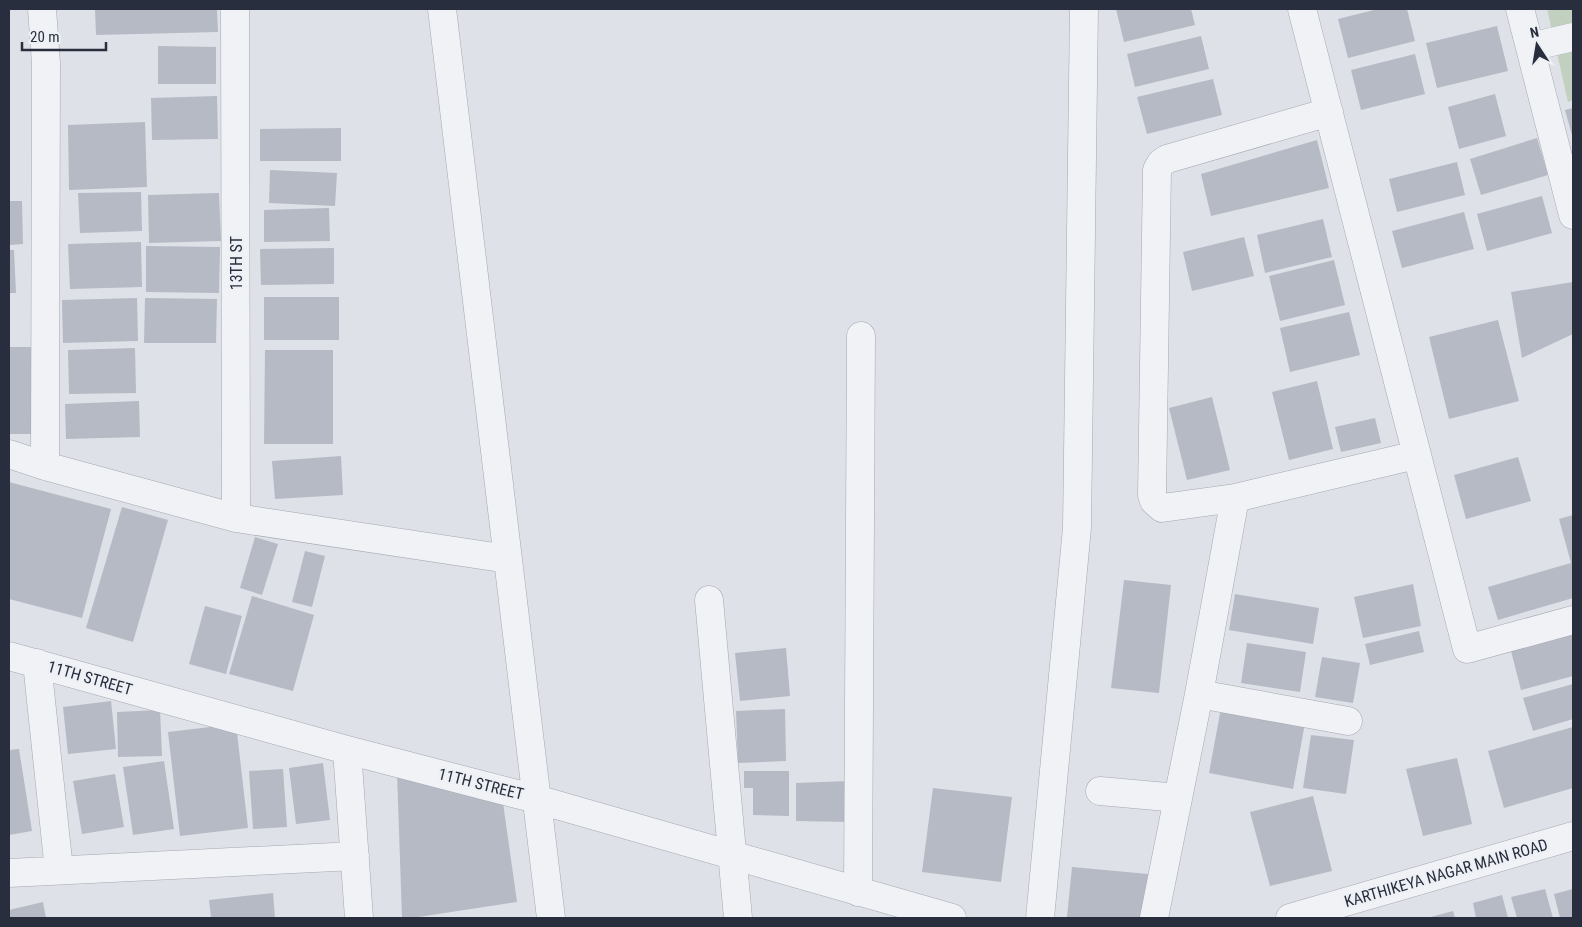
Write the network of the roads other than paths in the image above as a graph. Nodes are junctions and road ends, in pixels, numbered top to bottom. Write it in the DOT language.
graph roads {
  1 [pos="42,9"];
  2 [pos="235,9"];
  3 [pos="442,9"];
  4 [pos="1084,9"];
  5 [pos="1302,9"];
  6 [pos="1520,9"];
  7 [pos="1573,37"];
  8 [pos="1530,47"];
  9 [pos="1328,112"];
  10 [pos="1573,216"];
  11 [pos="861,336"];
  12 [pos="9,454"];
  13 [pos="1416,456"];
  14 [pos="45,466"];
  15 [pos="1235,498"];
  16 [pos="236,518"];
  17 [pos="508,559"];
  18 [pos="709,600"];
  19 [pos="1573,620"];
  20 [pos="9,656"];
  21 [pos="37,663"];
  22 [pos="1199,694"];
  23 [pos="1348,721"];
  24 [pos="347,750"];
  25 [pos="1100,791"];
  26 [pos="1178,798"];
  27 [pos="536,799"];
  28 [pos="1573,836"];
  29 [pos="732,854"];
  30 [pos="355,856"];
  31 [pos="59,870"];
  32 [pos="9,872"];
  33 [pos="858,892"];
  34 [pos="359,918"];
  35 [pos="551,918"];
  36 [pos="738,918"];
  37 [pos="952,918"];
  38 [pos="1040,918"];
  39 [pos="1154,918"];
  40 [pos="1290,918"];
  1 -- 14 [label="street"];
  2 -- 16 [label="street, 13TH ST"];
  3 -- 17 [label="street"];
  4 -- 38 [label="street"];
  5 -- 9 [label="street"];
  6 -- 8 [label="street"];
  7 -- 8 [label="street"];
  8 -- 10 [label="street"];
  9 -- 13 [label="street"];
  9 -- 15 [label="street"];
  11 -- 33 [label="street"];
  12 -- 14 [label="street"];
  13 -- 15 [label="street"];
  13 -- 19 [label="street"];
  14 -- 16 [label="street"];
  15 -- 22 [label="street"];
  16 -- 17 [label="street"];
  17 -- 27 [label="street"];
  18 -- 29 [label="street"];
  20 -- 21 [label="street, 11TH STREET"];
  21 -- 24 [label="street, 11TH STREET"];
  21 -- 31 [label="street"];
  22 -- 23 [label="street"];
  22 -- 26 [label="street"];
  24 -- 27 [label="street, 11TH STREET"];
  24 -- 30 [label="street"];
  25 -- 26 [label="street"];
  26 -- 39 [label="street"];
  27 -- 29 [label="street, 11TH STREET"];
  27 -- 35 [label="street"];
  28 -- 40 [label="street, KARTHIKEYA NAGAR MAIN ROAD"];
  29 -- 33 [label="street, 11TH STREET"];
  29 -- 36 [label="street"];
  30 -- 31 [label="street"];
  30 -- 34 [label="street"];
  31 -- 32 [label="street"];
  33 -- 37 [label="street, 11TH STREET"];
}
